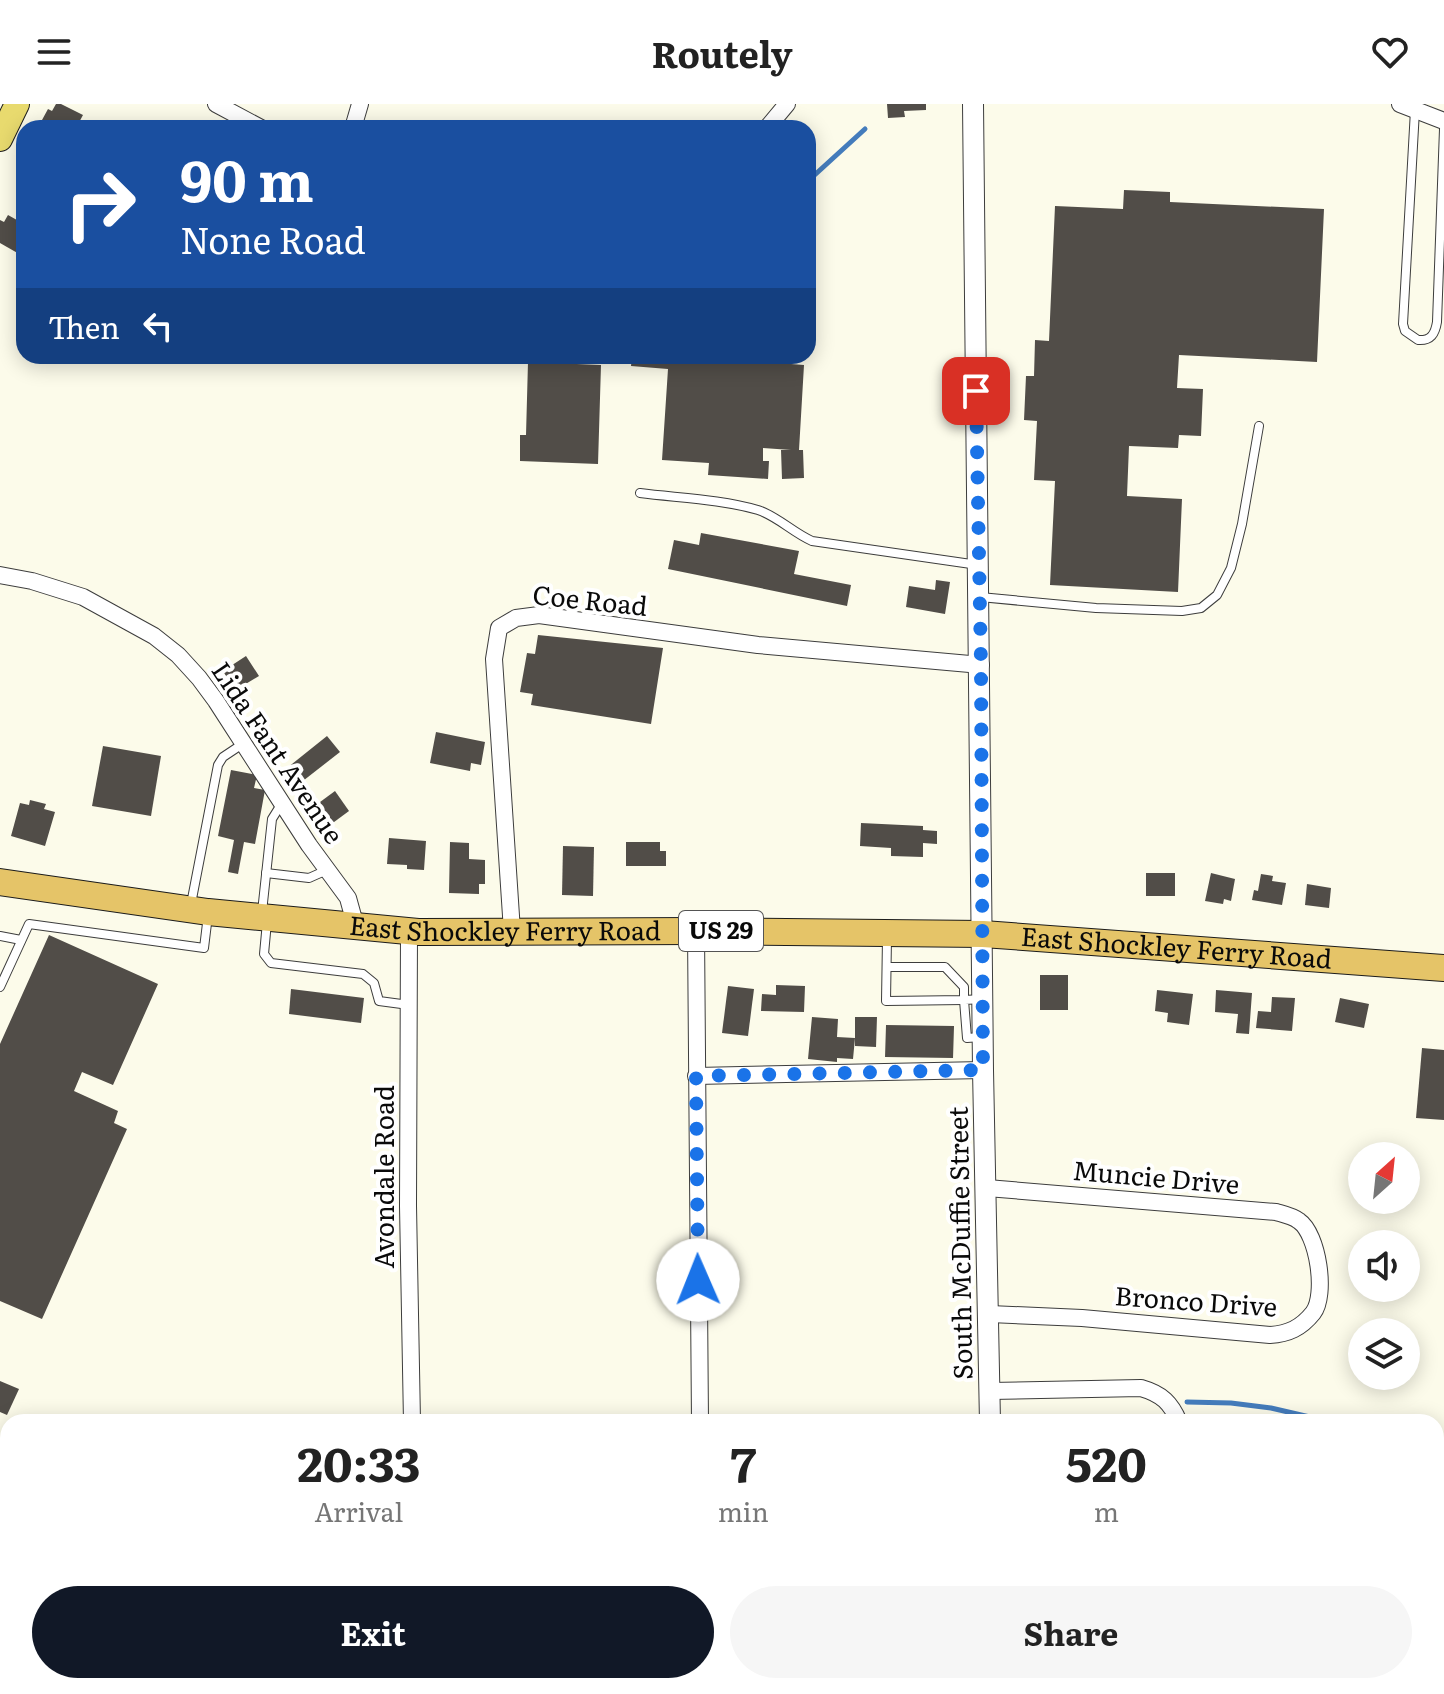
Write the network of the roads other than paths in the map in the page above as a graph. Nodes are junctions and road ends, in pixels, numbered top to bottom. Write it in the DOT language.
graph roads {
  1 [pos="17,104"];
  2 [pos="216,104"];
  3 [pos="787,104"];
  4 [pos="973,104"];
  5 [pos="1408,107"];
  6 [pos="246,120"];
  7 [pos="774,120"];
  8 [pos="1444,121"];
  9 [pos="1444,129"];
  10 [pos="0,139"];
  11 [pos="1259,426"];
  12 [pos="640,493"];
  13 [pos="979,565"];
  14 [pos="0,575"];
  15 [pos="979,597"];
  16 [pos="981,665"];
  17 [pos="244,743"];
  18 [pos="282,803"];
  19 [pos="327,870"];
  20 [pos="266,873"];
  21 [pos="0,882"];
  22 [pos="199,910"];
  23 [pos="264,917"];
  24 [pos="356,927"];
  25 [pos="409,931"];
  26 [pos="512,931"];
  27 [pos="696,931"];
  28 [pos="887,933"];
  29 [pos="983,934"];
  30 [pos="0,936"];
  31 [pos="21,940"];
  32 [pos="887,967"];
  33 [pos="1444,968"];
  34 [pos="0,987"];
  35 [pos="927,989"];
  36 [pos="974,1000"];
  37 [pos="927,1001"];
  38 [pos="409,1005"];
  39 [pos="983,1070"];
  40 [pos="696,1076"];
  41 [pos="987,1188"];
  42 [pos="1311,1237"];
  43 [pos="990,1314"];
  44 [pos="990,1391"];
  45 [pos="412,1414"];
  46 [pos="700,1414"];
  47 [pos="990,1414"];
  48 [pos="1174,1414"];
  1 -- 10 [label="main road"];
  2 -- 6 [label="street"];
  3 -- 7 [label="street"];
  4 -- 13 [label="street, South McDuffie Street"];
  5 -- 8 [label="street"];
  5 -- 9 [label="lane"];
  11 -- 15 [label="lane"];
  12 -- 13 [label="lane"];
  13 -- 15 [label="street, South McDuffie Street"];
  14 -- 17 [label="street, Lida Fant Avenue"];
  15 -- 16 [label="street, South McDuffie Street"];
  16 -- 26 [label="street, Coe Road"];
  16 -- 29 [label="street, South McDuffie Street"];
  17 -- 18 [label="street, Lida Fant Avenue"];
  17 -- 22 [label="lane"];
  18 -- 19 [label="street, Lida Fant Avenue"];
  18 -- 20 [label="lane"];
  19 -- 20 [label="lane"];
  19 -- 24 [label="street, Lida Fant Avenue"];
  20 -- 23 [label="lane"];
  21 -- 22 [label="highway, East Shockley Ferry Road / US 29"];
  22 -- 23 [label="highway, East Shockley Ferry Road / US 29"];
  22 -- 31 [label="lane"];
  23 -- 24 [label="highway, East Shockley Ferry Road / US 29"];
  23 -- 38 [label="lane"];
  24 -- 25 [label="highway, East Shockley Ferry Road / US 29"];
  25 -- 26 [label="highway, East Shockley Ferry Road / US 29"];
  25 -- 38 [label="street, Avondale Road"];
  26 -- 27 [label="highway, East Shockley Ferry Road / US 29"];
  27 -- 28 [label="highway, East Shockley Ferry Road / US 29"];
  27 -- 40 [label="street"];
  28 -- 29 [label="highway, East Shockley Ferry Road / US 29"];
  28 -- 32 [label="lane"];
  29 -- 33 [label="highway, East Shockley Ferry Road / US 29"];
  29 -- 36 [label="street, South McDuffie Street"];
  30 -- 31 [label="lane"];
  31 -- 34 [label="lane"];
  32 -- 36 [label="lane"];
  32 -- 37 [label="lane"];
  35 -- 37 [label="lane"];
  36 -- 37 [label="lane"];
  36 -- 39 [label="street, South McDuffie Street"];
  38 -- 45 [label="street, Avondale Road"];
  39 -- 40 [label="street"];
  39 -- 41 [label="street, South McDuffie Street"];
  40 -- 46 [label="street"];
  41 -- 42 [label="street, Muncie Drive"];
  41 -- 43 [label="street, South McDuffie Street"];
  42 -- 43 [label="street, Bronco Drive"];
  43 -- 44 [label="street, South McDuffie Street"];
  44 -- 47 [label="street, South McDuffie Street"];
  44 -- 48 [label="street"];
}
